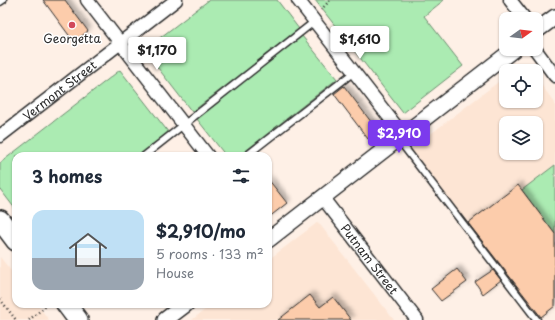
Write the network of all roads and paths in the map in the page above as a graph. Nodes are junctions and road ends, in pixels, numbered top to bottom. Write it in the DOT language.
graph roads {
  1 [pos="3,0"];
  2 [pos="87,0"];
  3 [pos="176,0"];
  4 [pos="298,0"];
  5 [pos="324,0"];
  6 [pos="330,0"];
  7 [pos="510,0"];
  8 [pos="0,2"];
  9 [pos="325,5"];
  10 [pos="321,10"];
  11 [pos="519,12"];
  12 [pos="555,17"];
  13 [pos="315,21"];
  14 [pos="543,26"];
  15 [pos="120,42"];
  16 [pos="505,56"];
  17 [pos="540,56"];
  18 [pos="354,72"];
  19 [pos="555,76"];
  20 [pos="184,125"];
  21 [pos="0,136"];
  22 [pos="400,136"];
  23 [pos="149,152"];
  24 [pos="205,152"];
  25 [pos="251,152"];
  26 [pos="322,197"];
  27 [pos="0,220"];
  28 [pos="272,235"];
  29 [pos="12,236"];
  30 [pos="0,298"];
  31 [pos="43,308"];
  32 [pos="69,308"];
  33 [pos="181,308"];
  34 [pos="16,320"];
  35 [pos="28,320"];
  36 [pos="78,320"];
  37 [pos="165,320"];
  38 [pos="417,320"];
  39 [pos="537,320"];
  1 -- 8 [label="lane"];
  2 -- 15 [label="street"];
  3 -- 15 [label="street, Vermont Street"];
  4 -- 13 [label="street"];
  5 -- 9 [label="path"];
  6 -- 9 [label="path"];
  7 -- 11 [label="street"];
  9 -- 10 [label="path"];
  12 -- 14 [label="street"];
  13 -- 18 [label="street"];
  13 -- 20 [label="lane"];
  15 -- 20 [label="street"];
  15 -- 21 [label="street, Vermont Street"];
  16 -- 22 [label="street"];
  17 -- 19 [label="street"];
  18 -- 22 [label="street"];
  18 -- 25 [label="lane"];
  20 -- 23 [label="lane"];
  20 -- 24 [label="street"];
  22 -- 26 [label="street"];
  22 -- 39 [label="lane"];
  26 -- 28 [label="street"];
  26 -- 38 [label="street, Putnam Street"];
  27 -- 29 [label="main road"];
  30 -- 34 [label="path"];
  31 -- 35 [label="path"];
  32 -- 36 [label="main road"];
  33 -- 37 [label="street"];
}
